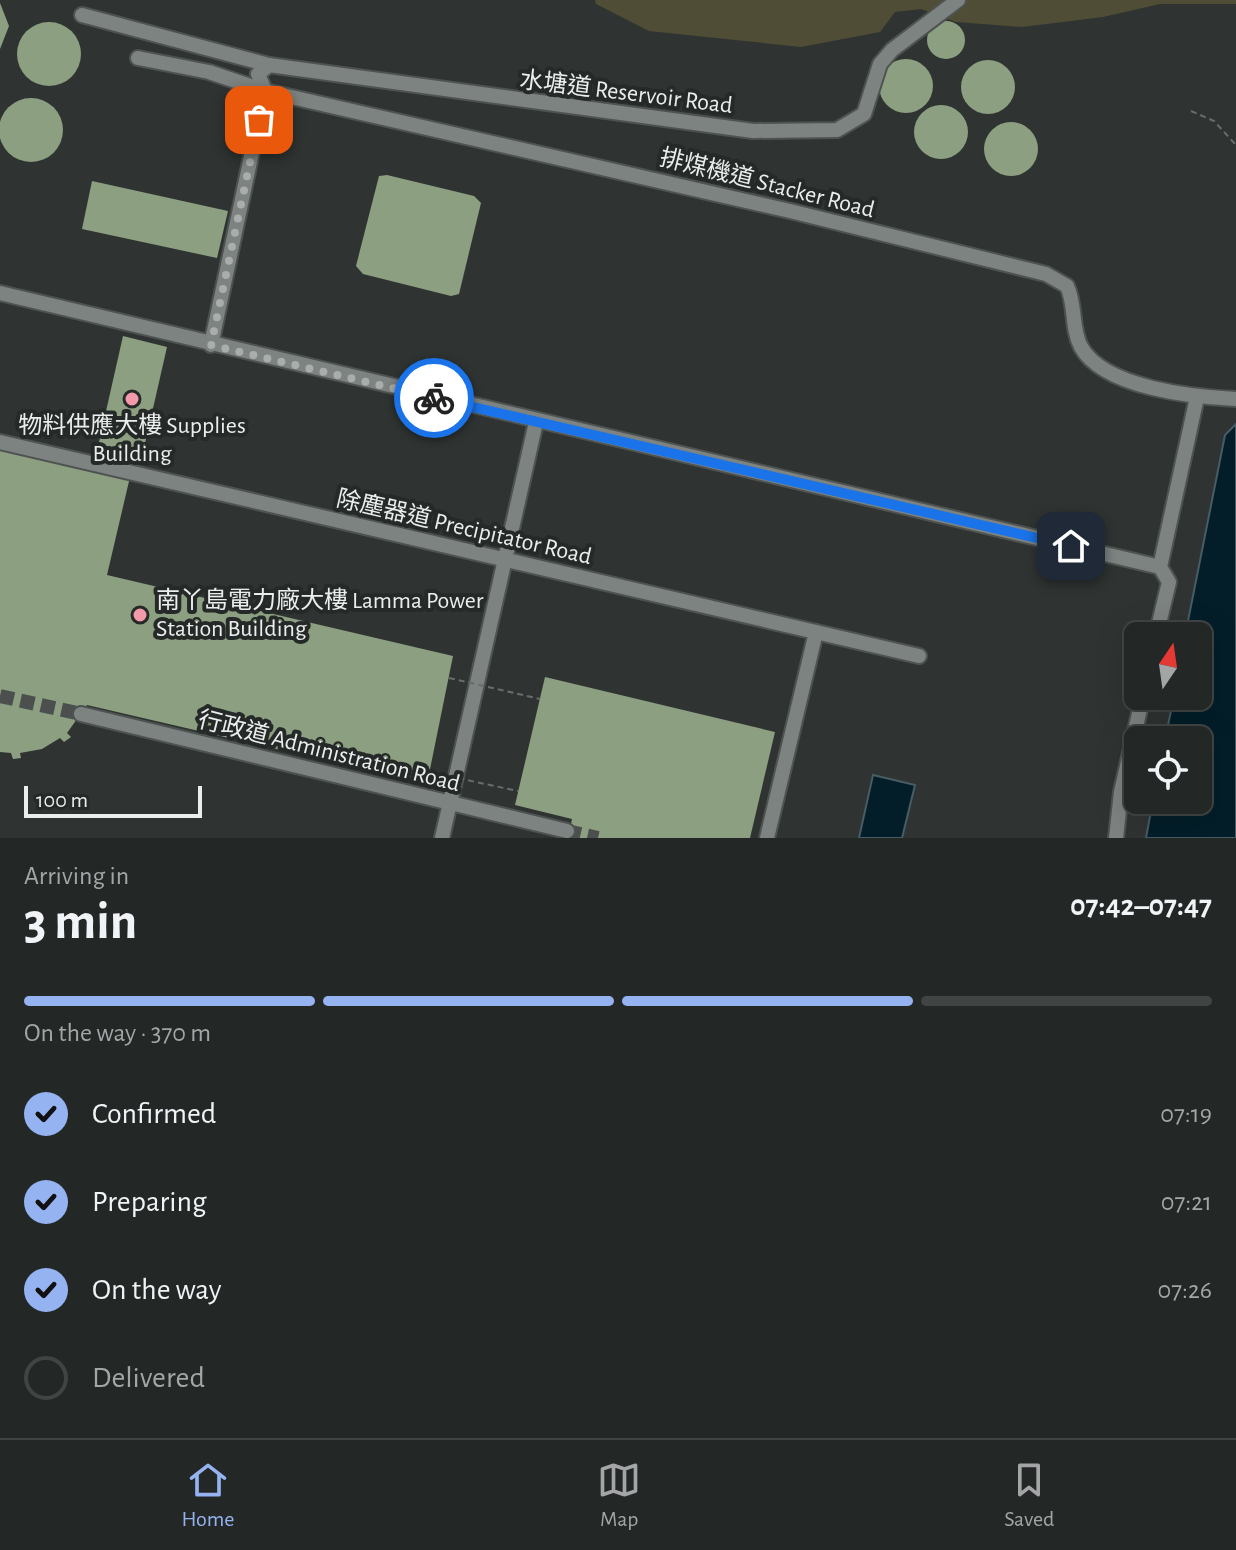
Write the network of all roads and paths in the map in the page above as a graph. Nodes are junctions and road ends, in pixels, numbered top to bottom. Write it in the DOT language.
graph roads {
  1 [pos="958,0"];
  2 [pos="82,15"];
  3 [pos="138,58"];
  4 [pos="269,65"];
  5 [pos="265,91"];
  6 [pos="1191,111"];
  7 [pos="1236,145"];
  8 [pos="0,293"];
  9 [pos="211,345"];
  10 [pos="1197,397"];
  11 [pos="1236,399"];
  12 [pos="536,422"];
  13 [pos="0,442"];
  14 [pos="504,560"];
  15 [pos="1160,567"];
  16 [pos="1159,622"];
  17 [pos="816,632"];
  18 [pos="919,656"];
  19 [pos="449,678"];
  20 [pos="540,699"];
  21 [pos="1140,710"];
  22 [pos="81,714"];
  23 [pos="429,772"];
  24 [pos="518,791"];
  25 [pos="450,805"];
  26 [pos="567,831"];
  27 [pos="442,838"];
  28 [pos="767,838"];
  29 [pos="1116,838"];
  1 -- 4 [label="lane, 水塘道 Reservoir Road"];
  2 -- 4 [label="lane, 水塘道 Reservoir Road"];
  3 -- 5 [label="lane"];
  4 -- 5 [label="lane"];
  5 -- 9 [label="lane"];
  5 -- 10 [label="lane, 排煤機道 Stacker Road"];
  6 -- 7 [label="path"];
  8 -- 9 [label="lane"];
  9 -- 12 [label="lane"];
  10 -- 11 [label="lane"];
  10 -- 15 [label="lane"];
  12 -- 14 [label="lane"];
  12 -- 15 [label="lane"];
  13 -- 14 [label="lane, 除塵器道 Precipitator Road"];
  14 -- 17 [label="lane, 除塵器道 Precipitator Road"];
  14 -- 25 [label="lane"];
  15 -- 16 [label="lane"];
  17 -- 18 [label="lane, 除塵器道 Precipitator Road"];
  17 -- 28 [label="lane"];
  19 -- 20 [label="path, bridge"];
  21 -- 29 [label="lane"];
  22 -- 25 [label="lane, 行政道 Administration Road"];
  23 -- 24 [label="path, bridge"];
  25 -- 26 [label="lane, 行政道 Administration Road"];
  25 -- 27 [label="lane"];
}
